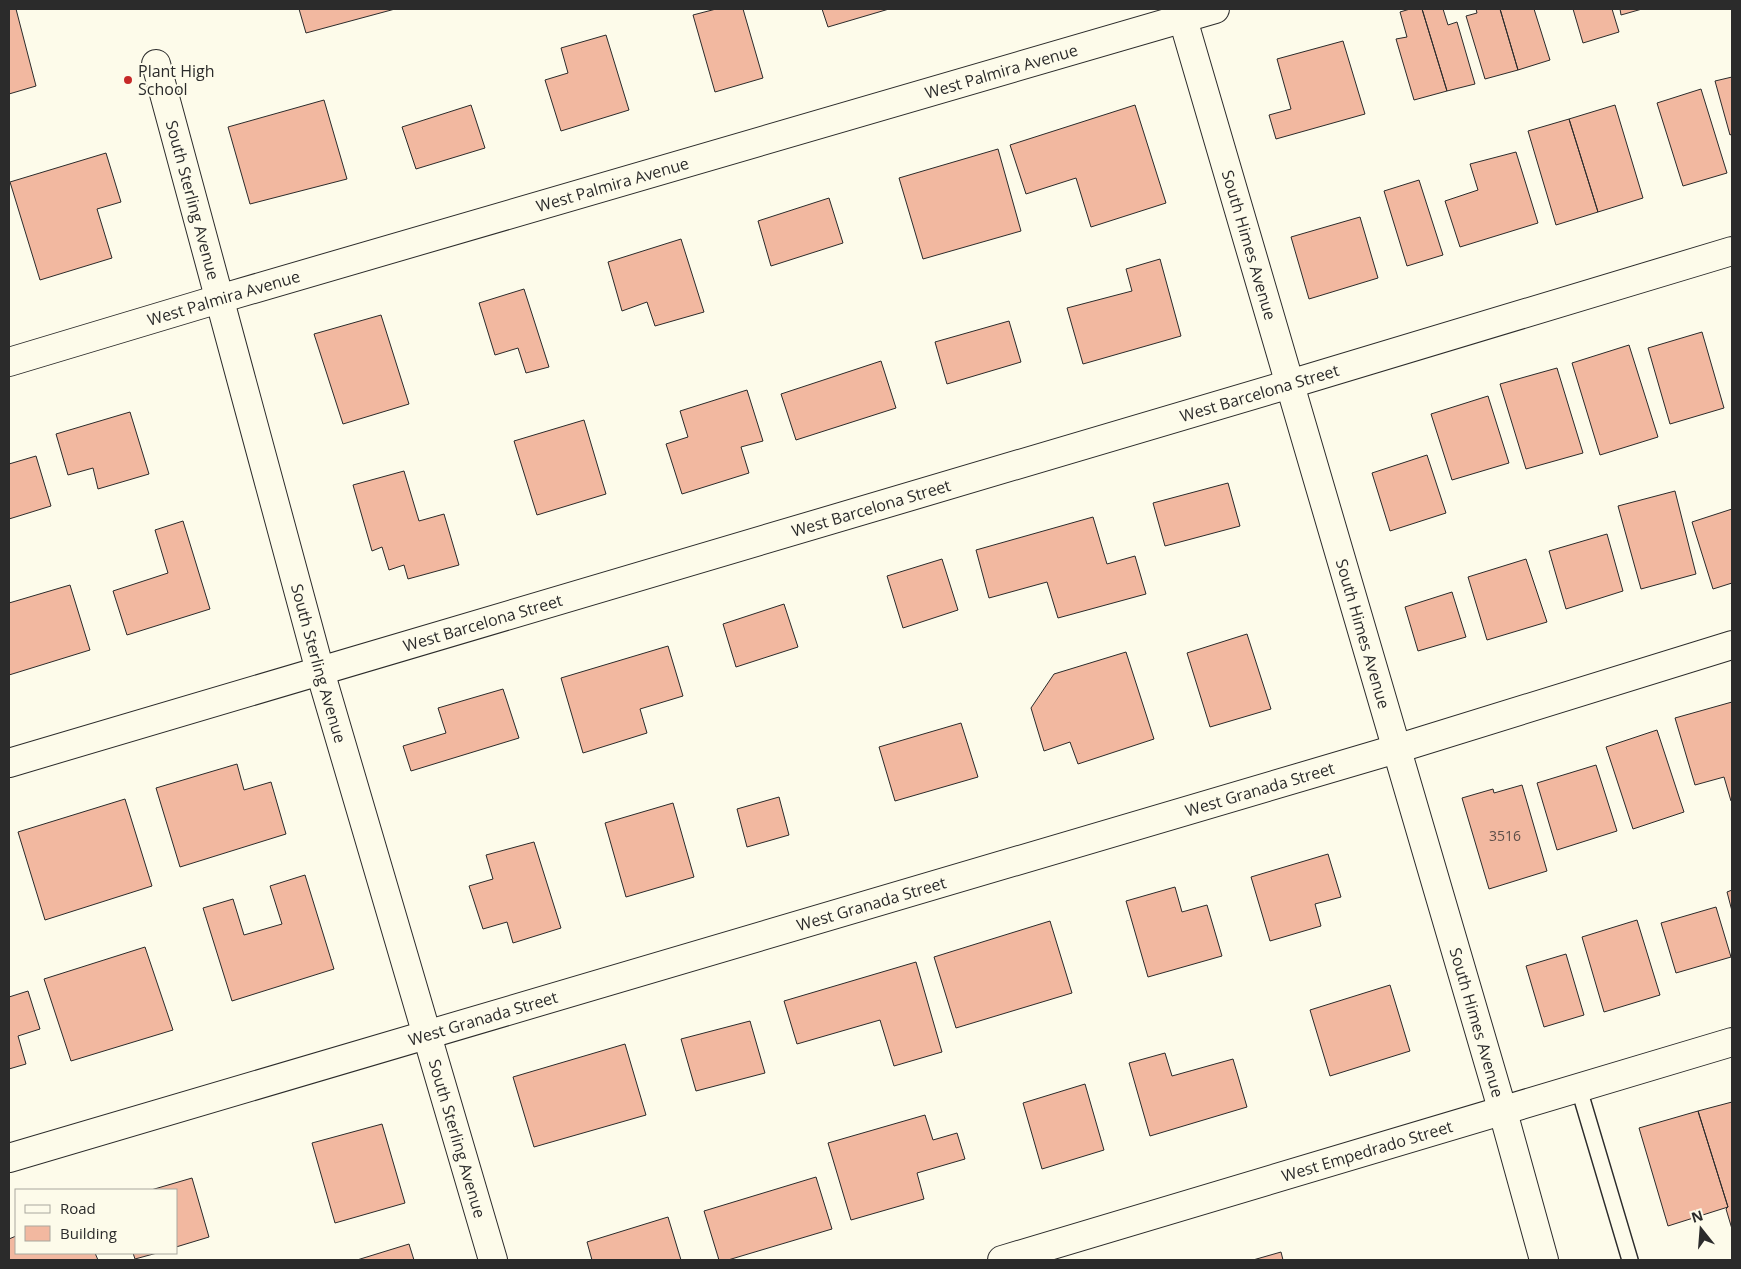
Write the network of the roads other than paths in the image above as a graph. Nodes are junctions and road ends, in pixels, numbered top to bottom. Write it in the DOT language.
graph roads {
  1 [pos="1216,9"];
  2 [pos="1182,14"];
  3 [pos="156,64"];
  4 [pos="1732,251"];
  5 [pos="219,299"];
  6 [pos="9,362"];
  7 [pos="1290,384"];
  8 [pos="1732,646"];
  9 [pos="320,671"];
  10 [pos="1396,748"];
  11 [pos="9,763"];
  12 [pos="427,1035"];
  13 [pos="1732,1042"];
  14 [pos="1579,1089"];
  15 [pos="1503,1112"];
  16 [pos="9,1158"];
  17 [pos="493,1260"];
  18 [pos="1002,1260"];
  19 [pos="1544,1260"];
  20 [pos="1630,1260"];
  1 -- 2 [label="street, West Palmira Avenue"];
  2 -- 5 [label="street, West Palmira Avenue"];
  2 -- 7 [label="street, South Himes Avenue"];
  3 -- 5 [label="street, South Sterling Avenue"];
  4 -- 7 [label="street, West Barcelona Street"];
  5 -- 6 [label="street, West Palmira Avenue"];
  5 -- 9 [label="street, South Sterling Avenue"];
  7 -- 9 [label="street, West Barcelona Street"];
  7 -- 10 [label="street, South Himes Avenue"];
  8 -- 10 [label="street, West Granada Street"];
  9 -- 11 [label="street, West Barcelona Street"];
  9 -- 12 [label="street, South Sterling Avenue"];
  10 -- 12 [label="street, West Granada Street"];
  10 -- 15 [label="street, South Himes Avenue"];
  12 -- 16 [label="street, West Granada Street"];
  12 -- 17 [label="street, South Sterling Avenue"];
  13 -- 14 [label="street, West Empedrado Street"];
  14 -- 15 [label="street, West Empedrado Street"];
  14 -- 20 [label="lane"];
  15 -- 18 [label="street, West Empedrado Street"];
  15 -- 19 [label="street, South Himes Avenue"];
}
